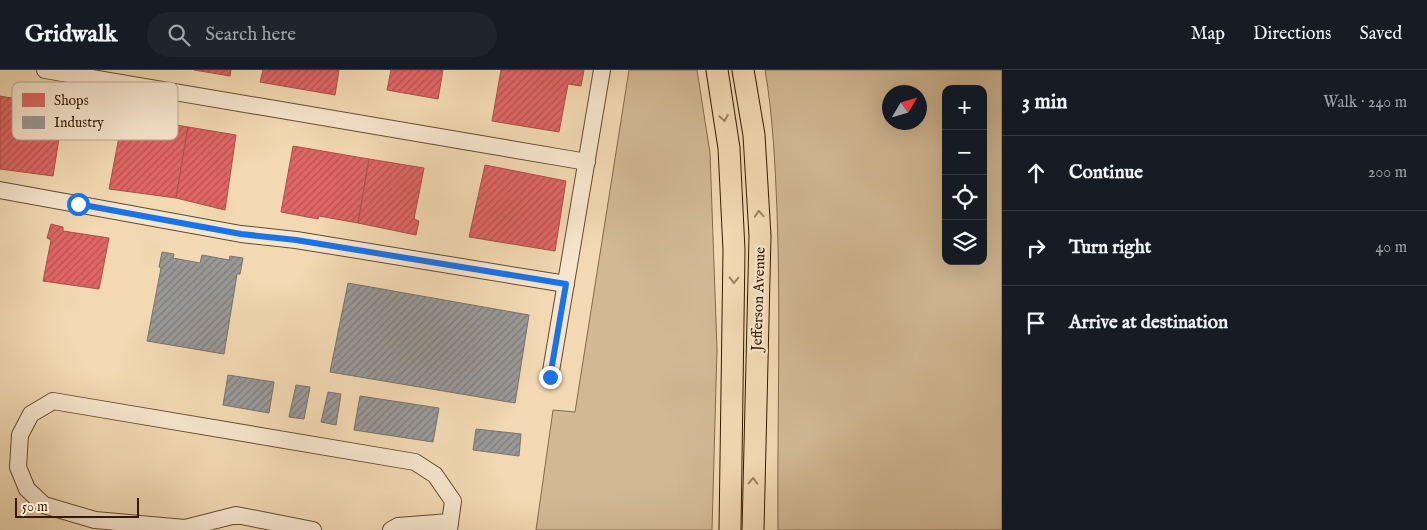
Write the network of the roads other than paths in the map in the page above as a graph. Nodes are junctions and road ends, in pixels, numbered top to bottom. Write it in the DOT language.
graph roads {
  1 [pos="44,70"];
  2 [pos="602,70"];
  3 [pos="716,70"];
  4 [pos="743,70"];
  5 [pos="115,82"];
  6 [pos="178,93"];
  7 [pos="586,162"];
  8 [pos="0,190"];
  9 [pos="566,284"];
  10 [pos="550,377"];
  11 [pos="449,526"];
  12 [pos="313,530"];
  13 [pos="391,530"];
  14 [pos="730,530"];
  15 [pos="753,530"];
  1 -- 5 [label="lane"];
  2 -- 7 [label="lane"];
  3 -- 14 [label="main road, Jefferson Avenue, one-way"];
  15 -- 4 [label="main road, Jefferson Avenue, one-way"];
  6 -- 7 [label="lane"];
  7 -- 9 [label="lane"];
  8 -- 9 [label="lane"];
  9 -- 10 [label="lane"];
  11 -- 12 [label="lane"];
  11 -- 13 [label="lane"];
}
